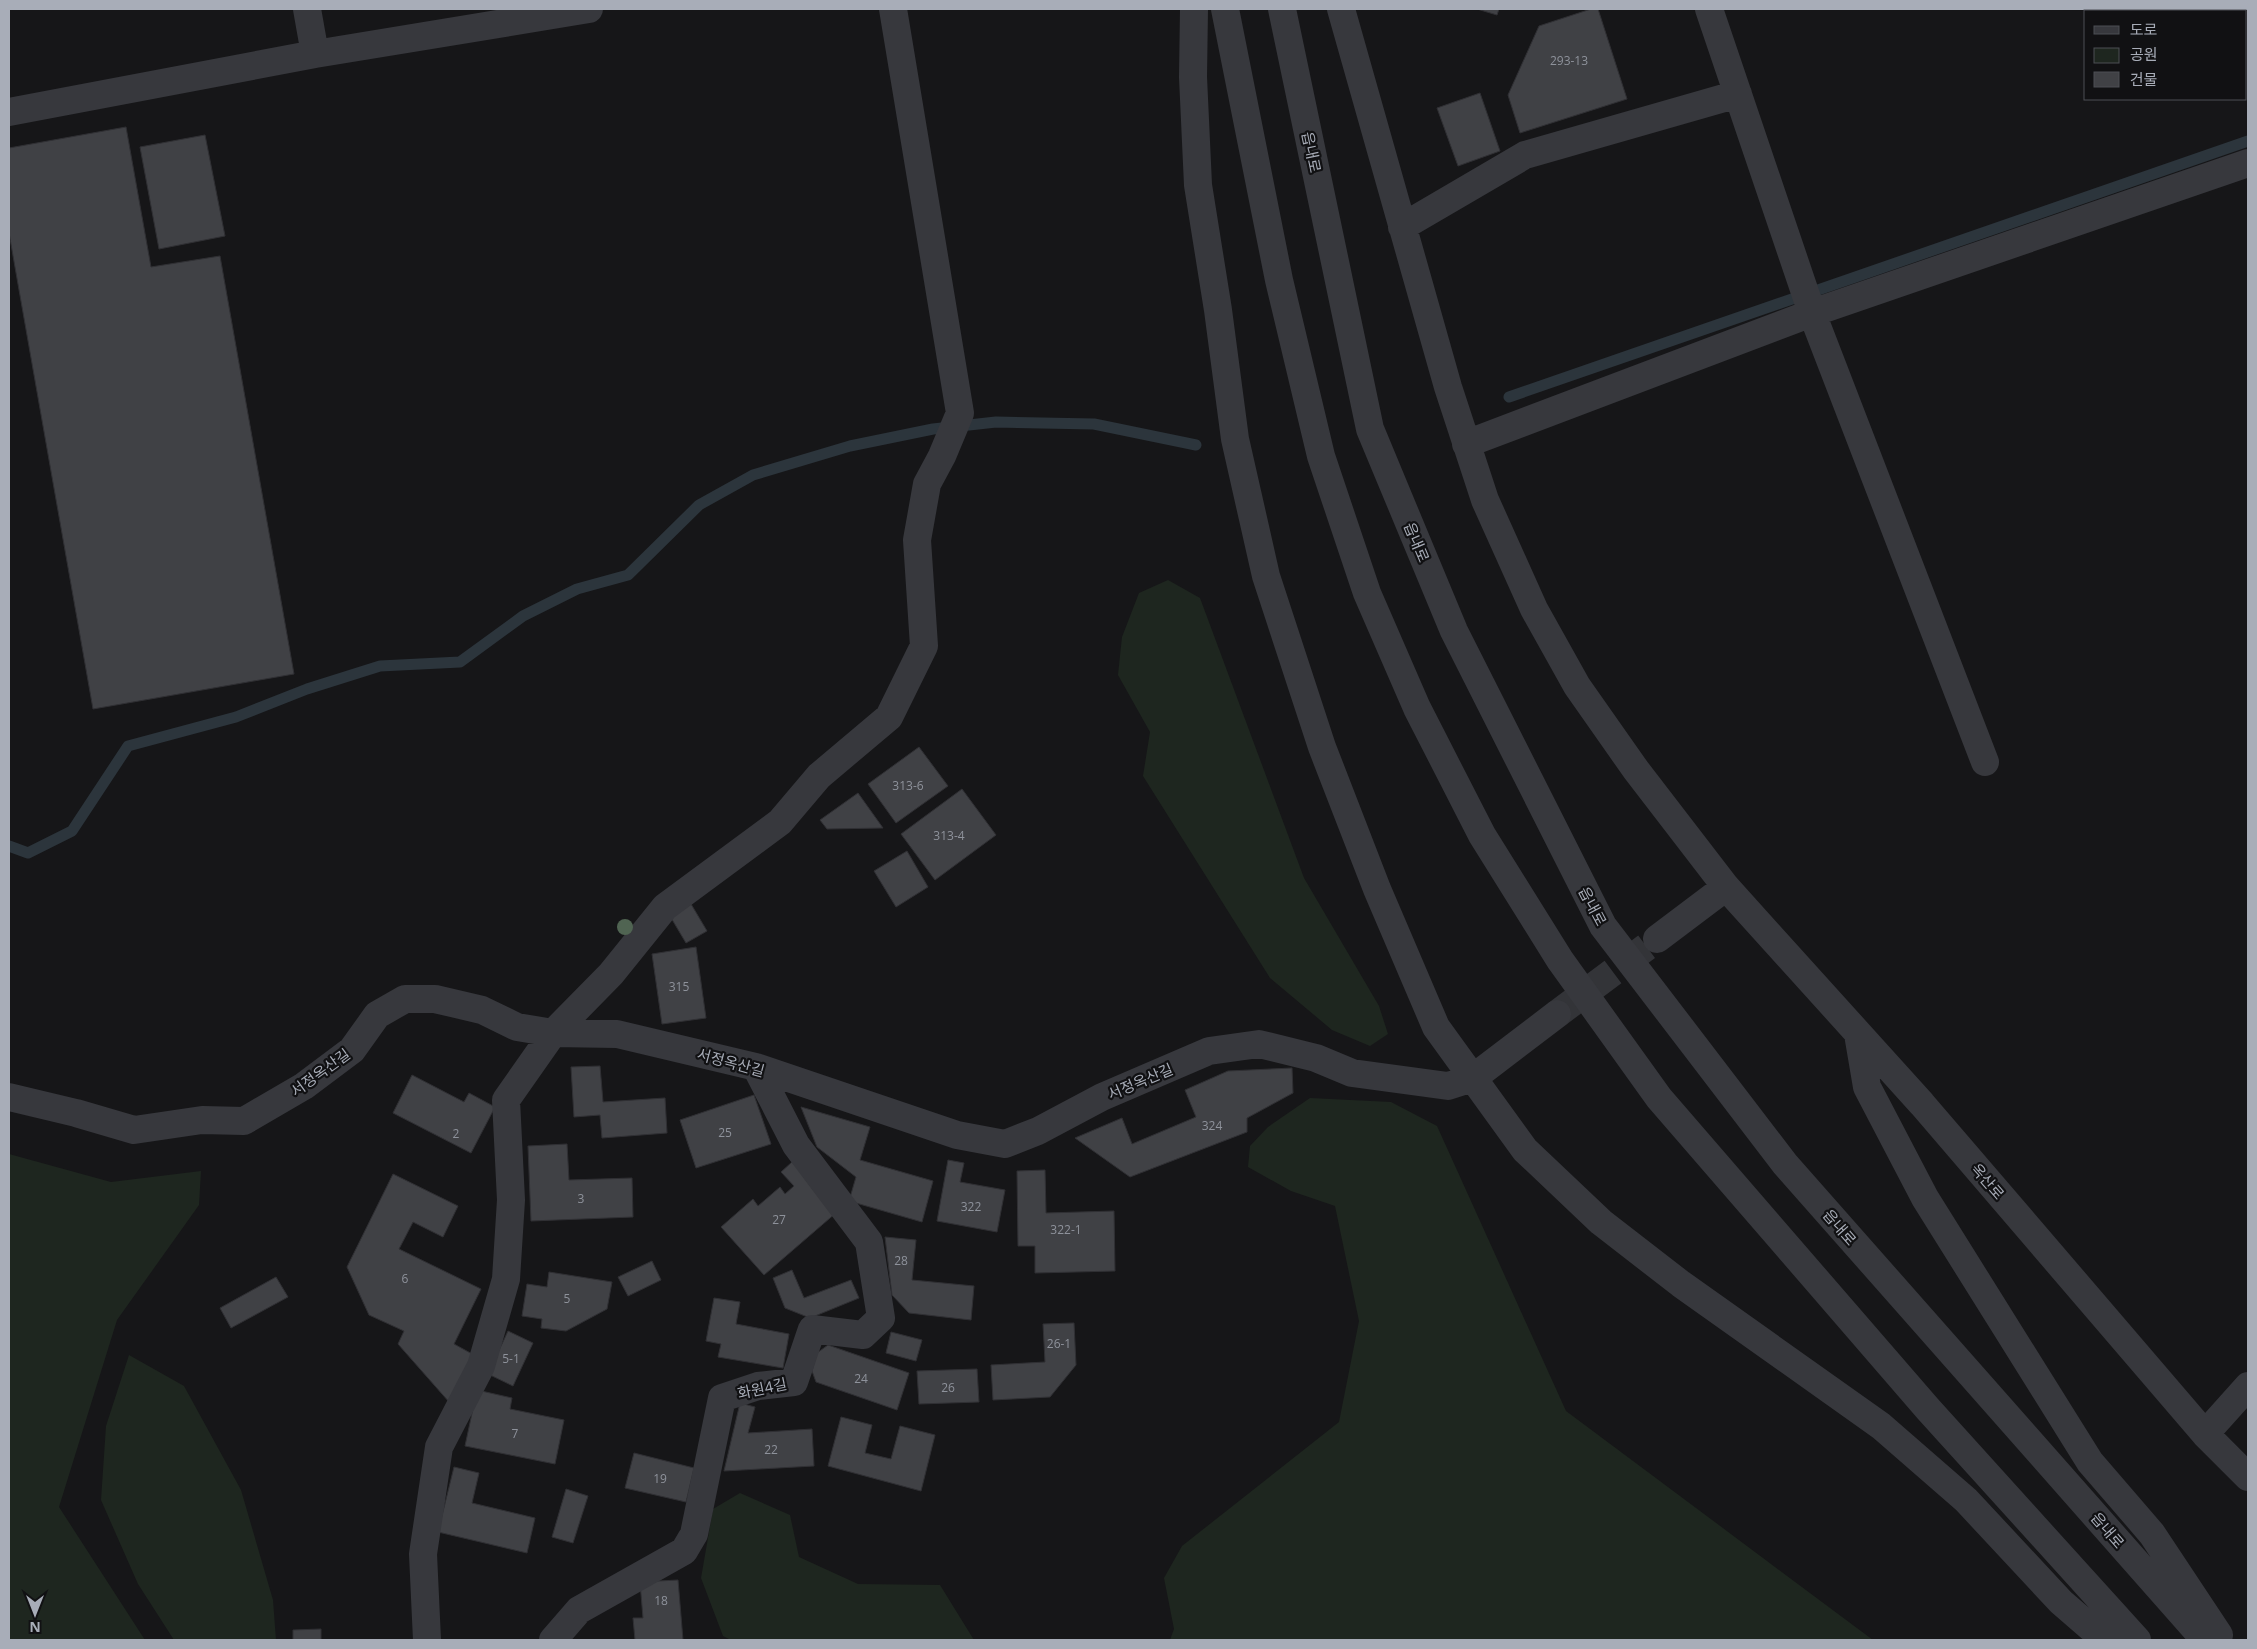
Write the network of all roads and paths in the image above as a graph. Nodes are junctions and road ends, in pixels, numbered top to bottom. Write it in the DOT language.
graph roads {
  1 [pos="307,9"];
  2 [pos="589,9"];
  3 [pos="894,9"];
  4 [pos="1194,9"];
  5 [pos="1225,9"];
  6 [pos="1282,9"];
  7 [pos="1341,9"];
  8 [pos="1709,9"];
  9 [pos="315,54"];
  10 [pos="1738,94"];
  11 [pos="9,112"];
  12 [pos="2248,163"];
  13 [pos="1402,228"];
  14 [pos="1812,313"];
  15 [pos="1466,444"];
  16 [pos="1985,762"];
  17 [pos="1726,888"];
  18 [pos="1657,939"];
  19 [pos="1557,1014"];
  20 [pos="553,1033"];
  21 [pos="1858,1034"];
  22 [pos="756,1067"];
  23 [pos="1472,1078"];
  24 [pos="9,1097"];
  25 [pos="2248,1386"];
  26 [pos="2205,1434"];
  27 [pos="2248,1477"];
  28 [pos="427,1640"];
  29 [pos="553,1640"];
  30 [pos="2105,1640"];
  31 [pos="2137,1640"];
  32 [pos="2205,1640"];
  33 [pos="2222,1640"];
  1 -- 9 [label="street"];
  2 -- 9 [label="street"];
  3 -- 20 [label="street"];
  4 -- 23 [label="street"];
  5 -- 31 [label="street"];
  6 -- 32 [label="street, 읍내로"];
  7 -- 13 [label="street, 옥산로"];
  8 -- 10 [label="street"];
  9 -- 11 [label="street"];
  10 -- 13 [label="street"];
  10 -- 14 [label="street"];
  12 -- 14 [label="street"];
  13 -- 15 [label="street, 옥산로"];
  14 -- 15 [label="street"];
  14 -- 16 [label="street"];
  15 -- 17 [label="street, 옥산로"];
  17 -- 18 [label="street"];
  17 -- 21 [label="street, 옥산로"];
  19 -- 23 [label="street, 서정옥산길"];
  20 -- 22 [label="street, 서정옥산길"];
  20 -- 24 [label="street, 서정옥산길"];
  20 -- 28 [label="street"];
  21 -- 26 [label="street, 옥산로"];
  21 -- 33 [label="street"];
  22 -- 23 [label="street, 서정옥산길"];
  22 -- 29 [label="street, 화원4길"];
  23 -- 30 [label="street"];
  25 -- 26 [label="street"];
  26 -- 27 [label="street, 옥산로"];
}
